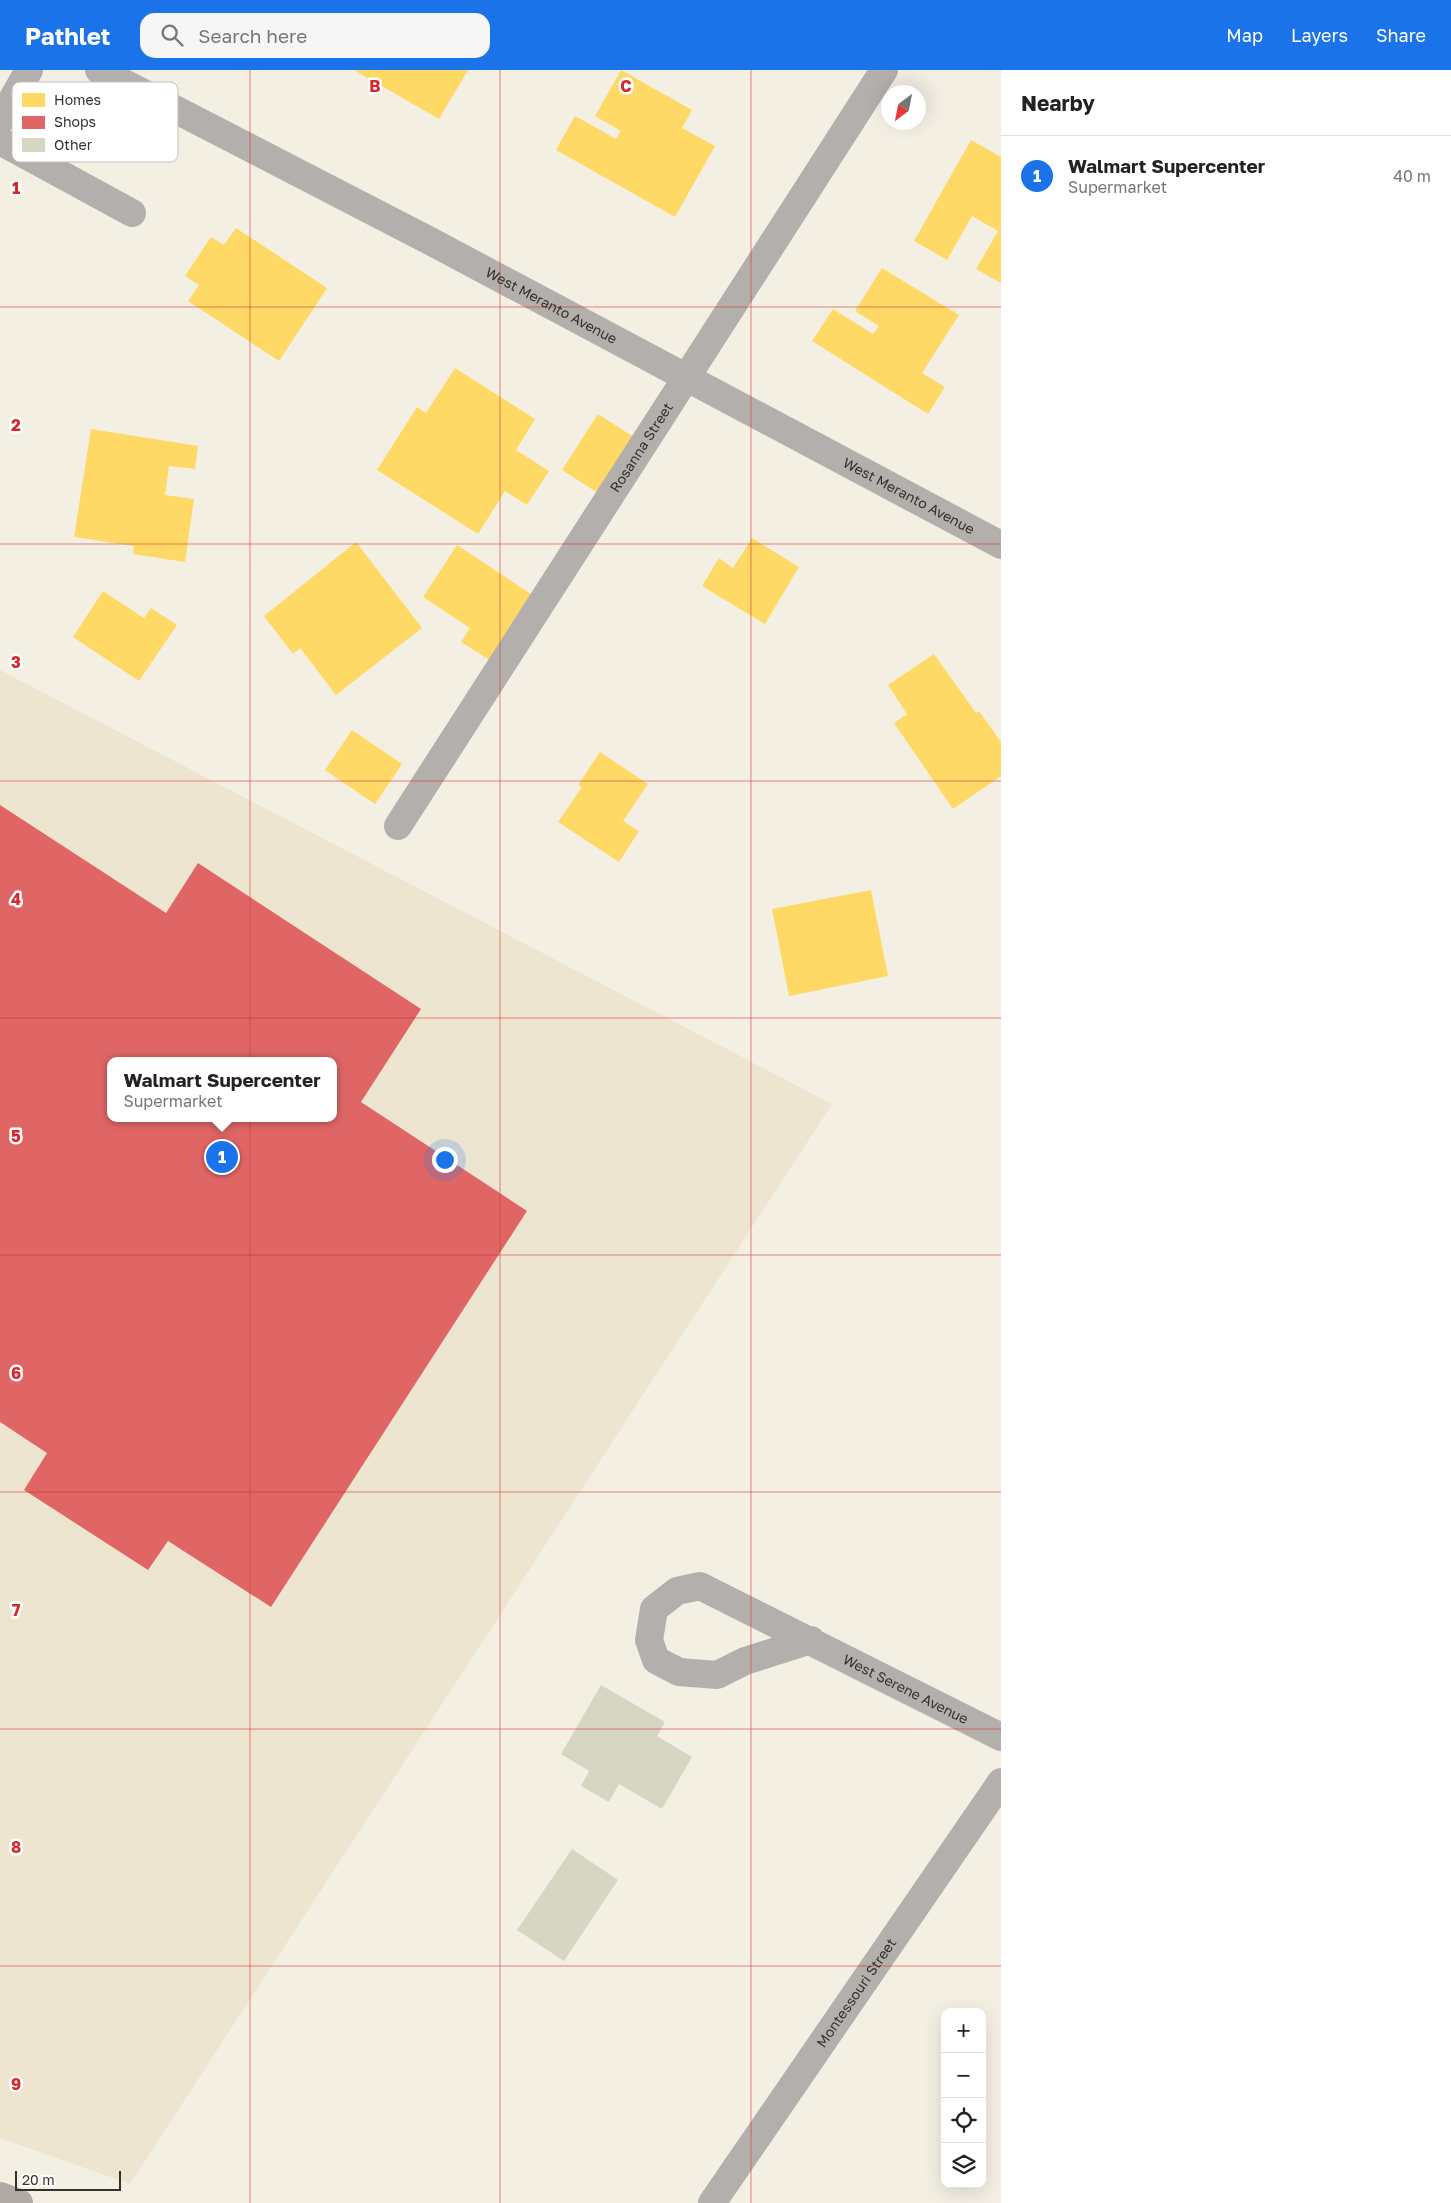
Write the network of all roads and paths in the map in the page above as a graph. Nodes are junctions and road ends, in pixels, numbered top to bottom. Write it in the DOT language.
graph roads {
  1 [pos="29,70"];
  2 [pos="99,70"];
  3 [pos="884,70"];
  4 [pos="22,82"];
  5 [pos="122,82"];
  6 [pos="12,100"];
  7 [pos="178,111"];
  8 [pos="0,121"];
  9 [pos="0,141"];
  10 [pos="12,148"];
  11 [pos="38,162"];
  12 [pos="132,213"];
  13 [pos="686,378"];
  14 [pos="1001,545"];
  15 [pos="398,826"];
  16 [pos="811,1640"];
  17 [pos="1001,1737"];
  18 [pos="1001,1782"];
  19 [pos="0,2196"];
  20 [pos="19,2203"];
  21 [pos="712,2203"];
  1 -- 4 [label="street"];
  2 -- 5 [label="street, West Meranto Avenue"];
  3 -- 13 [label="street, Rosanna Street"];
  6 -- 8 [label="street"];
  7 -- 13 [label="street, West Meranto Avenue"];
  9 -- 10 [label="street"];
  11 -- 12 [label="street"];
  13 -- 14 [label="street, West Meranto Avenue"];
  13 -- 15 [label="street, Rosanna Street"];
  16 -- 16 [label="street, West Serene Avenue"];
  16 -- 17 [label="street, West Serene Avenue"];
  18 -- 21 [label="street, Montessouri Street"];
  19 -- 20 [label="highway"];
}
